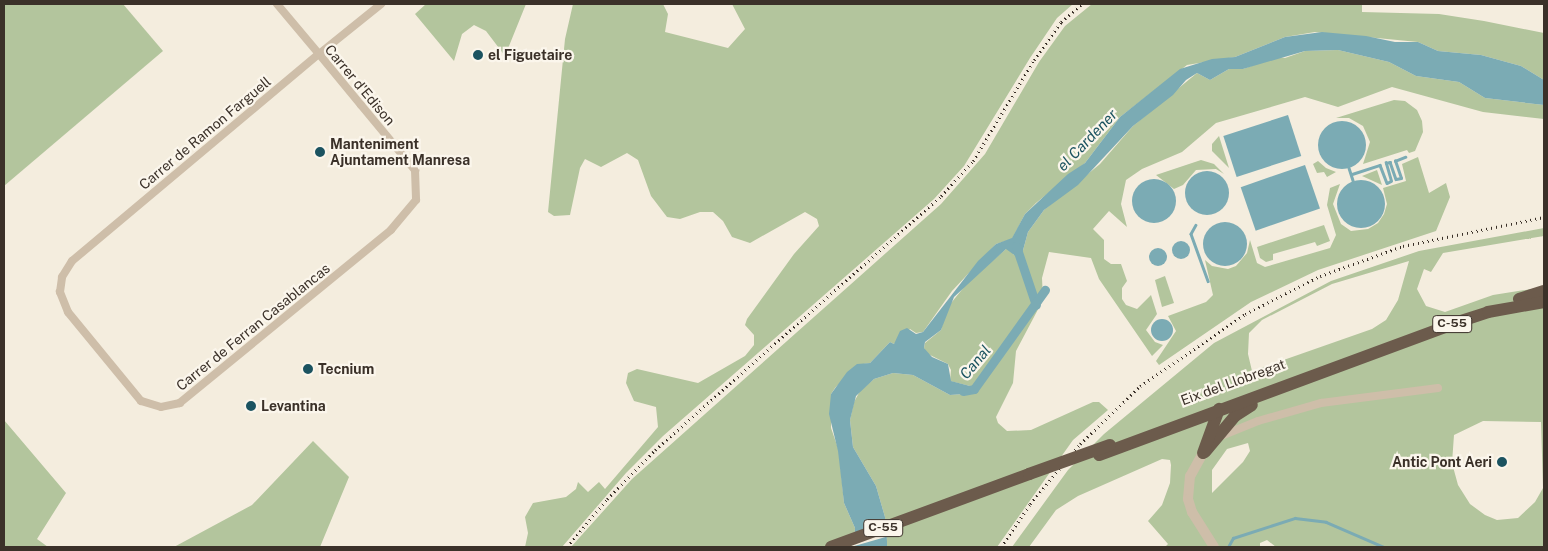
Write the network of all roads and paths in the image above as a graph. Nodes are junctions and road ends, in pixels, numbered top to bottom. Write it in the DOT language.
graph roads {
  1 [pos="277,4"];
  2 [pos="381,4"];
  3 [pos="319,54"];
  4 [pos="418,185"];
  5 [pos="1544,291"];
  6 [pos="60,292"];
  7 [pos="1544,296"];
  8 [pos="1519,299"];
  9 [pos="1544,302"];
  10 [pos="1438,388"];
  11 [pos="1259,393"];
  12 [pos="1217,412"];
  13 [pos="1188,419"];
  14 [pos="1223,434"];
  15 [pos="1204,449"];
  16 [pos="1026,478"];
  17 [pos="936,512"];
  18 [pos="831,547"];
  19 [pos="846,547"];
  20 [pos="1214,547"];
  1 -- 3 [label="street, Carrer d'Edison"];
  2 -- 3 [label="street, Carrer de Ramon Farguell"];
  3 -- 4 [label="street, Carrer d'Edison"];
  3 -- 6 [label="street, Carrer de Ramon Farguell"];
  4 -- 6 [label="street, Carrer de Ferran Casablancas"];
  5 -- 8 [label="highway"];
  7 -- 8 [label="highway, Eix del Llobregat / C-55"];
  8 -- 11 [label="highway, Eix del Llobregat / C-55"];
  9 -- 11 [label="highway, Eix del Llobregat / C-55"];
  10 -- 14 [label="street"];
  11 -- 12 [label="highway"];
  11 -- 13 [label="highway, Eix del Llobregat / C-55"];
  11 -- 14 [label="highway"];
  12 -- 13 [label="highway"];
  12 -- 14 [label="highway"];
  12 -- 15 [label="highway"];
  13 -- 15 [label="highway"];
  13 -- 16 [label="highway, Eix del Llobregat / C-55, bridge"];
  13 -- 16 [label="highway, Eix del Llobregat / C-55"];
  14 -- 15 [label="highway"];
  15 -- 20 [label="street"];
  16 -- 17 [label="highway, Eix del Llobregat / C-55"];
  17 -- 18 [label="highway, C-55"];
  17 -- 19 [label="highway, C-55"];
}
